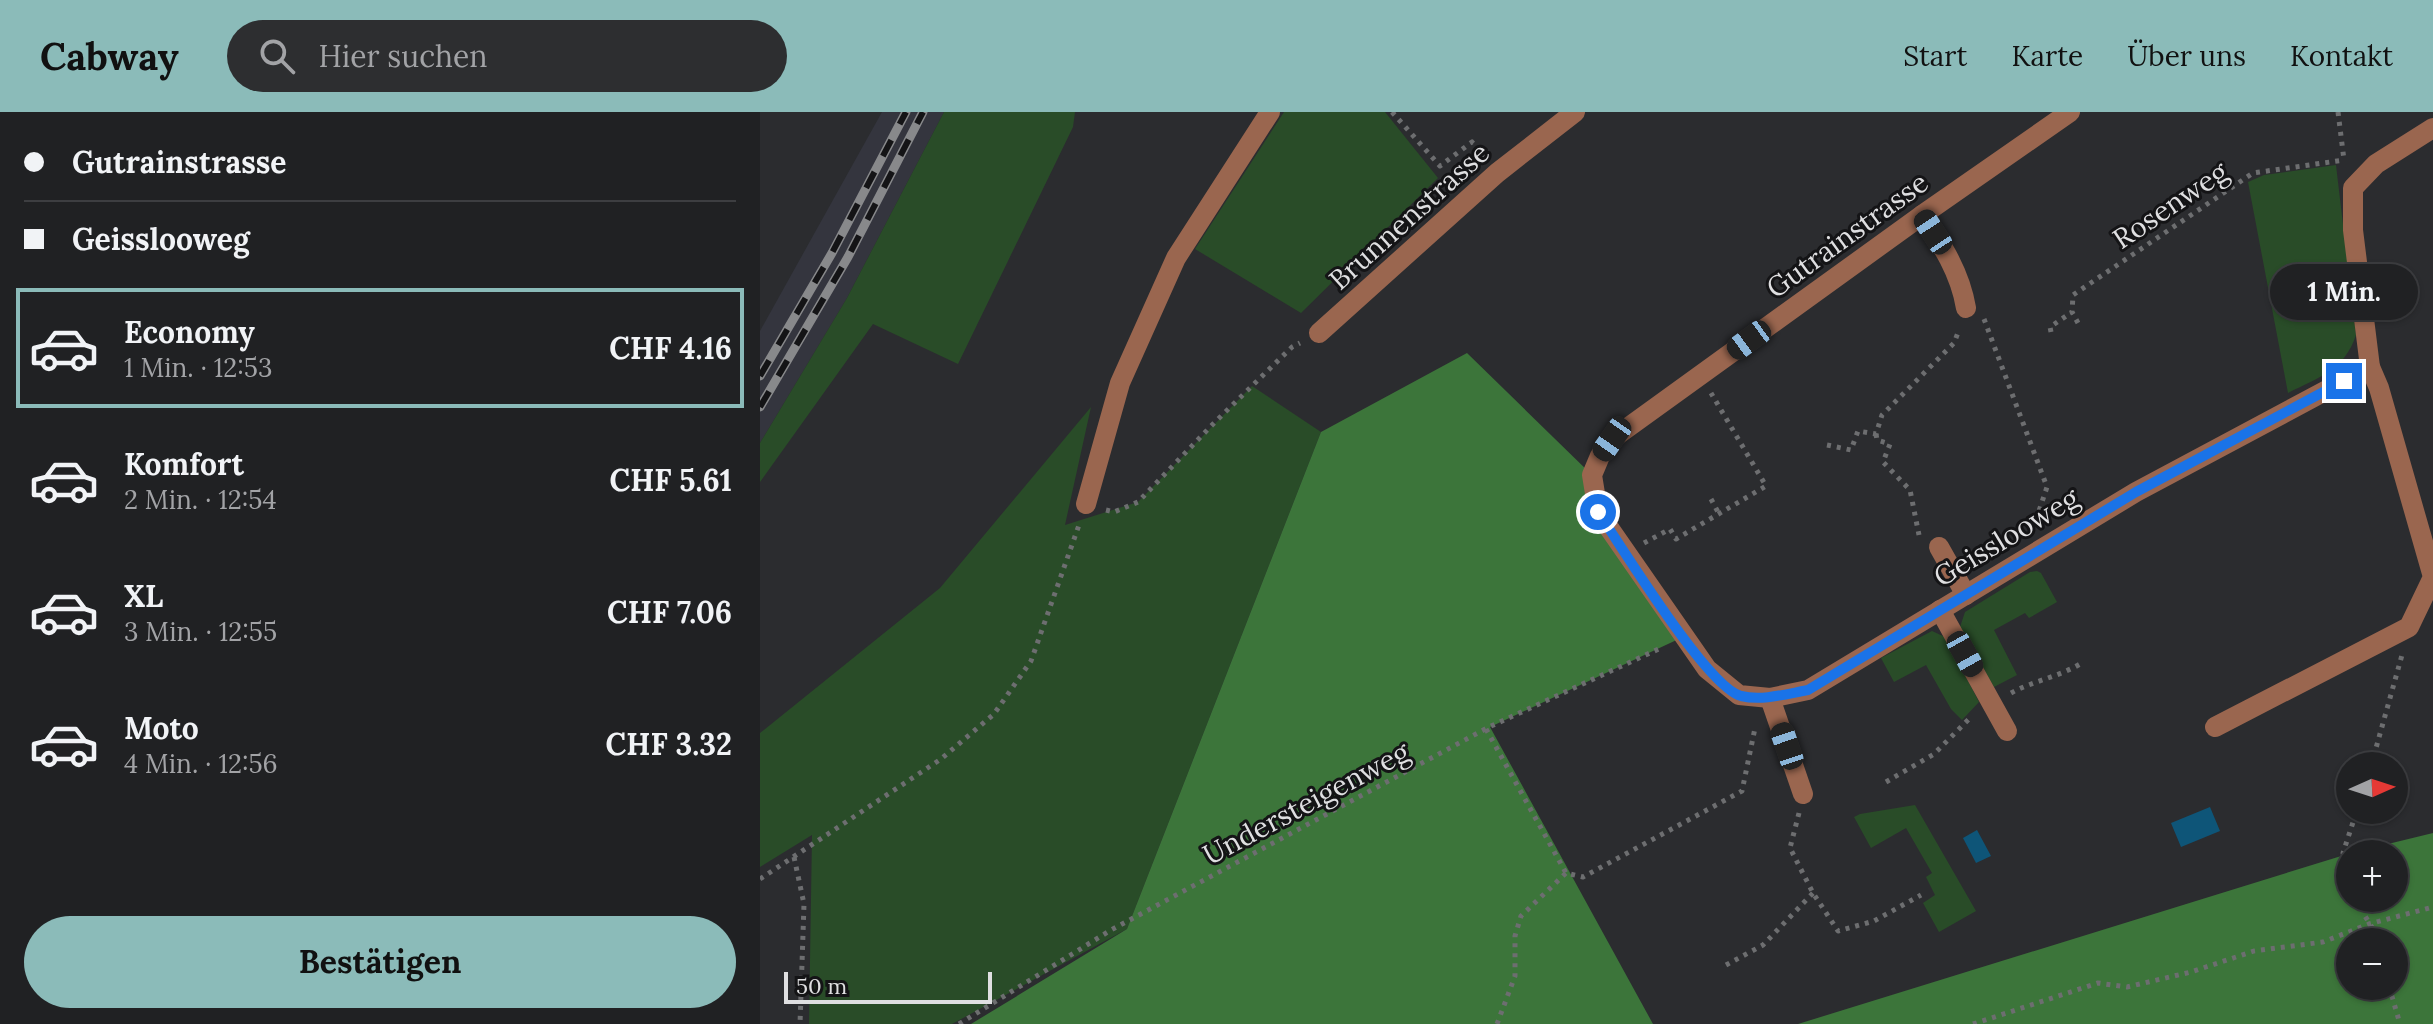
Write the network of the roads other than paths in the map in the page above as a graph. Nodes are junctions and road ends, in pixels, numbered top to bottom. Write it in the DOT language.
graph roads {
  1 [pos="1270,112"];
  2 [pos="1575,112"];
  3 [pos="2070,112"];
  4 [pos="2433,128"];
  5 [pos="1922,215"];
  6 [pos="1968,313"];
  7 [pos="1319,333"];
  8 [pos="2370,367"];
  9 [pos="1086,504"];
  10 [pos="1931,548"];
  11 [pos="1966,595"];
  12 [pos="1940,610"];
  13 [pos="1766,697"];
  14 [pos="2215,727"];
  15 [pos="2007,731"];
  16 [pos="1803,794"];
  1 -- 9 [label="street"];
  2 -- 7 [label="street, Brunnenstrasse"];
  3 -- 5 [label="street, Gutrainstrasse"];
  4 -- 8 [label="street"];
  5 -- 6 [label="street"];
  5 -- 13 [label="street, Gutrainstrasse"];
  8 -- 11 [label="street, Geisslooweg"];
  8 -- 14 [label="street"];
  10 -- 11 [label="street"];
  11 -- 12 [label="street, Geisslooweg"];
  12 -- 13 [label="street, Geisslooweg"];
  12 -- 15 [label="street"];
  13 -- 16 [label="street"];
}
